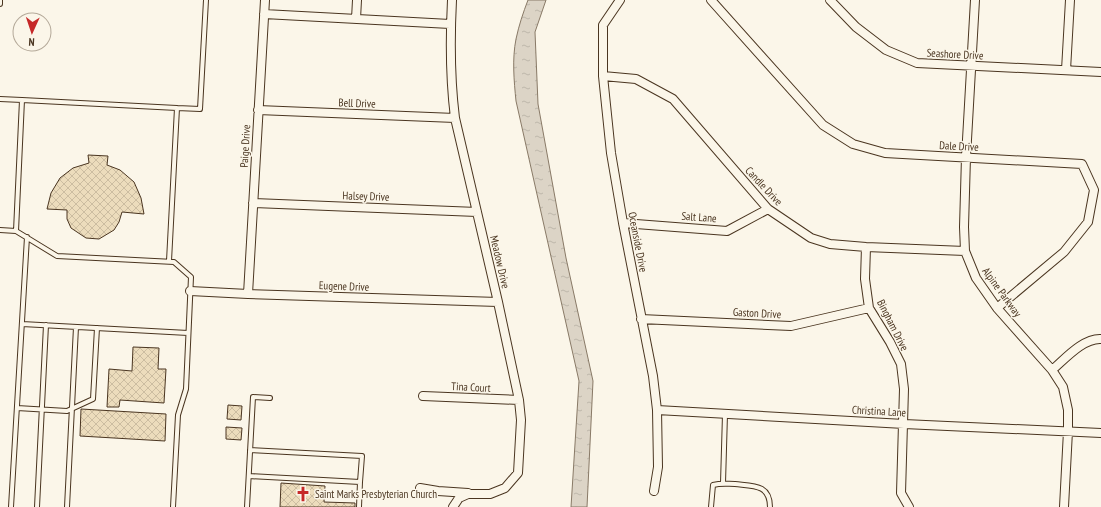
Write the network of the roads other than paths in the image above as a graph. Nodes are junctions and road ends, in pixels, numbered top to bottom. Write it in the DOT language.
graph roads {
  1 [pos="0,0"];
  2 [pos="206,0"];
  3 [pos="265,0"];
  4 [pos="357,0"];
  5 [pos="452,0"];
  6 [pos="620,0"];
  7 [pos="711,0"];
  8 [pos="830,0"];
  9 [pos="975,0"];
  10 [pos="1070,0"];
  11 [pos="0,4"];
  12 [pos="264,14"];
  13 [pos="356,19"];
  14 [pos="450,24"];
  15 [pos="972,66"];
  16 [pos="1066,70"];
  17 [pos="1101,72"];
  18 [pos="603,76"];
  19 [pos="0,99"];
  20 [pos="22,100"];
  21 [pos="177,108"];
  22 [pos="258,110"];
  23 [pos="455,118"];
  24 [pos="966,157"];
  25 [pos="253,203"];
  26 [pos="768,209"];
  27 [pos="477,212"];
  28 [pos="622,223"];
  29 [pos="0,230"];
  30 [pos="16,231"];
  31 [pos="27,237"];
  32 [pos="866,247"];
  33 [pos="965,251"];
  34 [pos="169,261"];
  35 [pos="190,290"];
  36 [pos="248,294"];
  37 [pos="498,302"];
  38 [pos="869,308"];
  39 [pos="997,308"];
  40 [pos="641,319"];
  41 [pos="22,324"];
  42 [pos="46,325"];
  43 [pos="76,327"];
  44 [pos="97,328"];
  45 [pos="188,333"];
  46 [pos="1101,339"];
  47 [pos="1052,370"];
  48 [pos="423,396"];
  49 [pos="270,398"];
  50 [pos="519,400"];
  51 [pos="17,408"];
  52 [pos="72,409"];
  53 [pos="42,410"];
  54 [pos="657,410"];
  55 [pos="725,414"];
  56 [pos="904,424"];
  57 [pos="1068,431"];
  58 [pos="1101,433"];
  59 [pos="250,450"];
  60 [pos="249,476"];
  61 [pos="360,482"];
  62 [pos="723,483"];
  63 [pos="420,488"];
  64 [pos="654,491"];
  65 [pos="468,494"];
  66 [pos="11,507"];
  67 [pos="37,507"];
  68 [pos="67,507"];
  69 [pos="173,507"];
  70 [pos="247,507"];
  71 [pos="359,507"];
  72 [pos="453,507"];
  73 [pos="711,507"];
  74 [pos="770,507"];
  75 [pos="908,507"];
  76 [pos="1064,507"];
  1 -- 11 [label="lane"];
  2 -- 21 [label="lane"];
  3 -- 12 [label="street, Paige Drive"];
  4 -- 13 [label="street"];
  5 -- 14 [label="street, Meadow Drive"];
  6 -- 18 [label="street, Oceanside Drive"];
  7 -- 24 [label="street, Dale Drive"];
  8 -- 15 [label="street, Seashore Drive"];
  9 -- 15 [label="street, Alpine Parkway"];
  10 -- 16 [label="street"];
  12 -- 13 [label="street"];
  12 -- 22 [label="street, Paige Drive"];
  13 -- 14 [label="street"];
  14 -- 23 [label="street, Meadow Drive"];
  15 -- 16 [label="street, Seashore Drive"];
  15 -- 24 [label="street, Alpine Parkway"];
  16 -- 17 [label="street, Seashore Drive"];
  18 -- 26 [label="street, Candle Drive"];
  18 -- 28 [label="street, Oceanside Drive"];
  19 -- 20 [label="lane"];
  20 -- 21 [label="lane"];
  20 -- 30 [label="lane"];
  21 -- 34 [label="lane"];
  22 -- 23 [label="street, Bell Drive"];
  22 -- 25 [label="street, Paige Drive"];
  23 -- 27 [label="street, Meadow Drive"];
  24 -- 33 [label="street, Alpine Parkway"];
  24 -- 39 [label="street, Dale Drive"];
  25 -- 27 [label="street, Halsey Drive"];
  25 -- 36 [label="street, Paige Drive"];
  26 -- 28 [label="street, Salt Lane"];
  26 -- 32 [label="street, Candle Drive"];
  27 -- 37 [label="street, Meadow Drive"];
  28 -- 40 [label="street, Oceanside Drive"];
  29 -- 30 [label="lane"];
  30 -- 31 [label="lane"];
  31 -- 34 [label="lane"];
  31 -- 41 [label="lane"];
  32 -- 33 [label="street, Candle Drive"];
  32 -- 38 [label="street, Bingham Drive"];
  33 -- 39 [label="street, Alpine Parkway"];
  34 -- 35 [label="lane"];
  35 -- 36 [label="street, Eugene Drive"];
  35 -- 45 [label="lane"];
  36 -- 37 [label="street, Eugene Drive"];
  37 -- 50 [label="street, Meadow Drive"];
  38 -- 40 [label="street, Gaston Drive"];
  38 -- 56 [label="street, Bingham Drive"];
  39 -- 47 [label="street, Alpine Parkway"];
  40 -- 54 [label="street, Oceanside Drive"];
  41 -- 42 [label="lane"];
  41 -- 51 [label="lane"];
  42 -- 43 [label="lane"];
  42 -- 53 [label="lane"];
  43 -- 44 [label="lane"];
  43 -- 52 [label="lane"];
  44 -- 45 [label="lane"];
  44 -- 52 [label="lane"];
  45 -- 69 [label="lane"];
  46 -- 47 [label="street"];
  47 -- 57 [label="street, Alpine Parkway"];
  48 -- 50 [label="street, Tina Court"];
  49 -- 59 [label="lane"];
  50 -- 65 [label="street, Meadow Drive"];
  51 -- 53 [label="lane"];
  51 -- 66 [label="lane"];
  52 -- 53 [label="lane"];
  52 -- 68 [label="lane"];
  53 -- 67 [label="lane"];
  54 -- 55 [label="street, Christina Lane"];
  54 -- 64 [label="street, Oceanside Drive"];
  55 -- 56 [label="street, Christina Lane"];
  55 -- 62 [label="lane"];
  56 -- 57 [label="street, Christina Lane"];
  56 -- 75 [label="street, Bingham Drive"];
  57 -- 58 [label="street, Christina Lane"];
  57 -- 76 [label="street, Alpine Parkway"];
  59 -- 60 [label="lane"];
  59 -- 61 [label="lane"];
  60 -- 61 [label="lane"];
  60 -- 70 [label="lane"];
  61 -- 71 [label="lane"];
  62 -- 73 [label="lane"];
  62 -- 74 [label="lane"];
  63 -- 65 [label="street, Meadow Drive"];
  65 -- 72 [label="street"];
}
